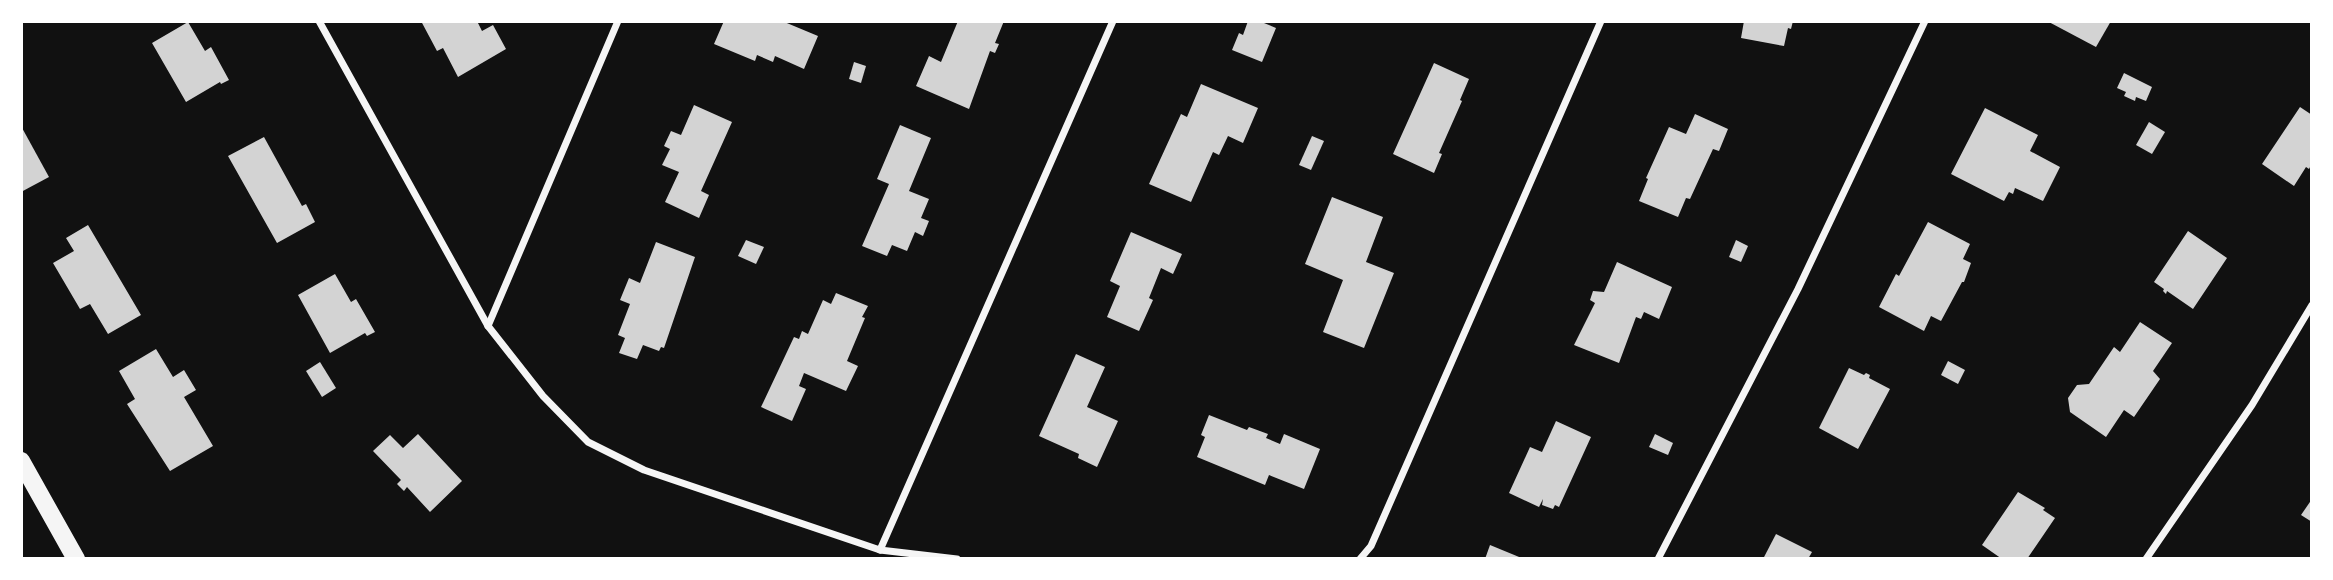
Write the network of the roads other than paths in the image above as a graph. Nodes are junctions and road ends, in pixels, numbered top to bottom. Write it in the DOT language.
graph roads {
  1 [pos="320,21"];
  2 [pos="618,21"];
  3 [pos="1112,21"];
  4 [pos="1601,21"];
  5 [pos="1925,21"];
  6 [pos="2312,305"];
  7 [pos="488,326"];
  8 [pos="21,461"];
  9 [pos="880,550"];
  10 [pos="76,559"];
  11 [pos="957,559"];
  12 [pos="1360,559"];
  13 [pos="1658,559"];
  14 [pos="2146,559"];
  1 -- 7 [label="street"];
  2 -- 7 [label="street"];
  3 -- 9 [label="street"];
  4 -- 12 [label="street"];
  5 -- 13 [label="street"];
  6 -- 14 [label="street"];
  7 -- 9 [label="street"];
  8 -- 10 [label="main road"];
  9 -- 11 [label="street"];
}
